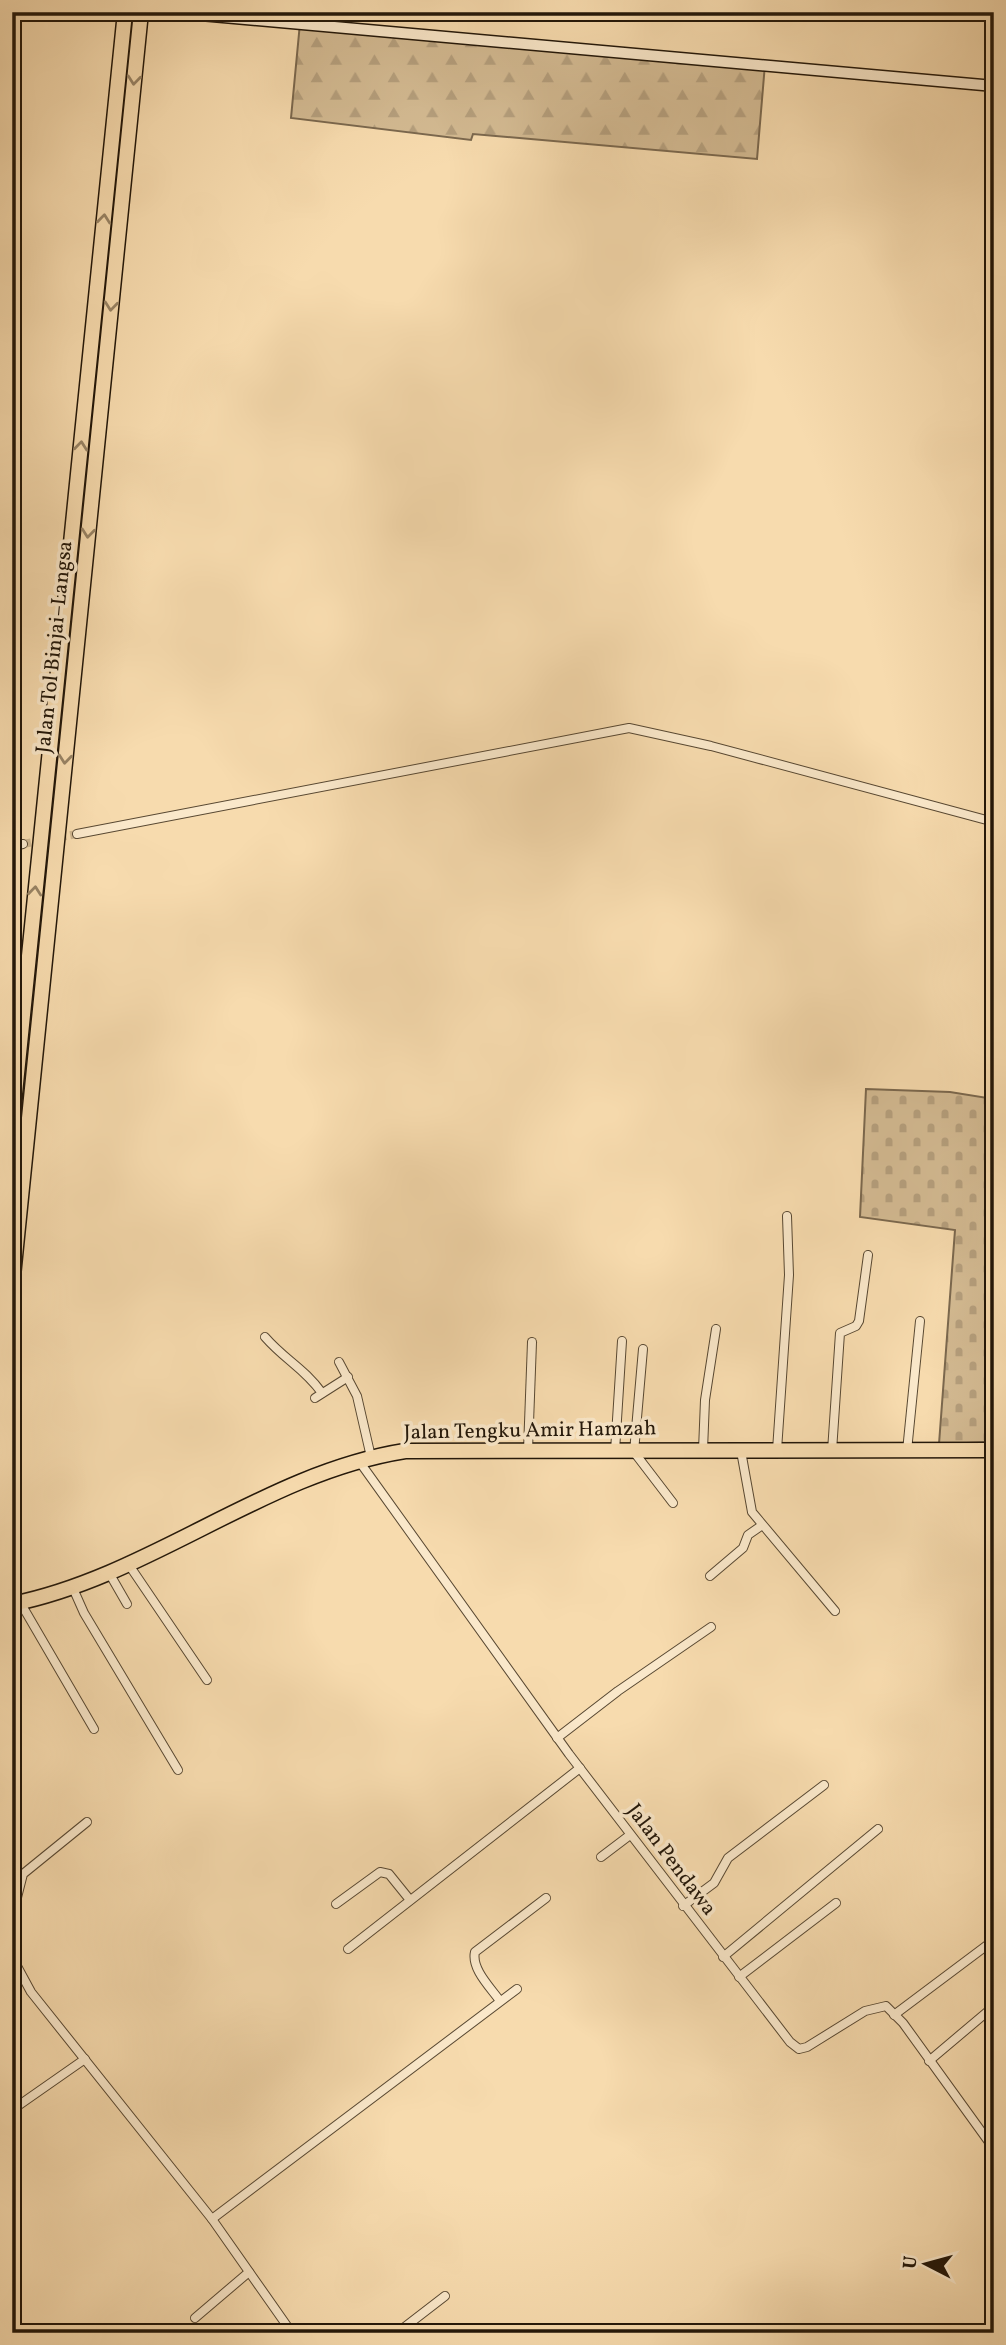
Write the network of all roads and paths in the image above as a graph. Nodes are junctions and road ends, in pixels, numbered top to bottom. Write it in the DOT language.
graph roads {
  1 [pos="125,12"];
  2 [pos="141,12"];
  3 [pos="167,12"];
  4 [pos="271,16"];
  5 [pos="994,86"];
  6 [pos="994,822"];
  7 [pos="77,834"];
  8 [pos="23,844"];
  9 [pos="12,846"];
  10 [pos="12,1123"];
  11 [pos="787,1216"];
  12 [pos="868,1255"];
  13 [pos="12,1286"];
  14 [pos="919,1321"];
  15 [pos="716,1329"];
  16 [pos="265,1337"];
  17 [pos="622,1341"];
  18 [pos="532,1342"];
  19 [pos="643,1349"];
  20 [pos="339,1362"];
  21 [pos="348,1377"];
  22 [pos="528,1450"];
  23 [pos="703,1450"];
  24 [pos="776,1450"];
  25 [pos="994,1450"];
  26 [pos="615,1451"];
  27 [pos="741,1451"];
  28 [pos="832,1451"];
  29 [pos="907,1451"];
  30 [pos="634,1452"];
  31 [pos="365,1459"];
  32 [pos="673,1503"];
  33 [pos="761,1526"];
  34 [pos="127,1562"];
  35 [pos="108,1571"];
  36 [pos="710,1576"];
  37 [pos="72,1586"];
  38 [pos="16,1603"];
  39 [pos="127,1604"];
  40 [pos="835,1611"];
  41 [pos="710,1627"];
  42 [pos="207,1680"];
  43 [pos="94,1730"];
  44 [pos="558,1738"];
  45 [pos="580,1768"];
  46 [pos="178,1770"];
  47 [pos="824,1784"];
  48 [pos="87,1822"];
  49 [pos="878,1829"];
  50 [pos="630,1835"];
  51 [pos="601,1857"];
  52 [pos="546,1898"];
  53 [pos="411,1900"];
  54 [pos="836,1903"];
  55 [pos="336,1904"];
  56 [pos="683,1906"];
  57 [pos="12,1917"];
  58 [pos="994,1940"];
  59 [pos="348,1949"];
  60 [pos="12,1957"];
  61 [pos="723,1957"];
  62 [pos="738,1977"];
  63 [pos="517,1989"];
  64 [pos="500,2001"];
  65 [pos="987,2012"];
  66 [pos="894,2015"];
  67 [pos="85,2059"];
  68 [pos="929,2061"];
  69 [pos="12,2110"];
  70 [pos="994,2148"];
  71 [pos="212,2220"];
  72 [pos="249,2272"];
  73 [pos="445,2297"];
  74 [pos="195,2318"];
  75 [pos="292,2333"];
  76 [pos="397,2333"];
  10 -- 1 [label="highway, Jalan Tol Binjai–Langsa, one-way"];
  2 -- 13 [label="highway, Jalan Tol Binjai–Langsa, one-way"];
  3 -- 4 [label="street"];
  4 -- 5 [label="street"];
  6 -- 7 [label="street"];
  8 -- 9 [label="street"];
  11 -- 24 [label="street"];
  12 -- 28 [label="street"];
  14 -- 29 [label="street"];
  15 -- 23 [label="street"];
  16 -- 21 [label="street"];
  17 -- 26 [label="street"];
  18 -- 22 [label="street"];
  19 -- 30 [label="street"];
  20 -- 21 [label="street"];
  21 -- 31 [label="street"];
  22 -- 26 [label="highway, Jalan Tengku Amir Hamzah"];
  22 -- 31 [label="highway, Jalan Tengku Amir Hamzah"];
  23 -- 27 [label="highway, Jalan Tengku Amir Hamzah"];
  23 -- 30 [label="highway, Jalan Tengku Amir Hamzah"];
  24 -- 27 [label="highway, Jalan Tengku Amir Hamzah"];
  24 -- 28 [label="highway, Jalan Tengku Amir Hamzah"];
  25 -- 29 [label="highway, Jalan Tengku Amir Hamzah"];
  26 -- 30 [label="highway, Jalan Tengku Amir Hamzah"];
  27 -- 33 [label="street"];
  28 -- 29 [label="highway, Jalan Tengku Amir Hamzah"];
  30 -- 32 [label="street"];
  31 -- 34 [label="highway, Jalan Tengku Amir Hamzah"];
  31 -- 44 [label="street, Jalan Pendawa"];
  33 -- 36 [label="street"];
  33 -- 40 [label="street"];
  34 -- 35 [label="highway, Jalan Tengku Amir Hamzah"];
  34 -- 42 [label="street"];
  35 -- 37 [label="highway, Jalan Tengku Amir Hamzah"];
  35 -- 39 [label="street"];
  37 -- 38 [label="highway, Jalan Tengku Amir Hamzah"];
  37 -- 46 [label="street"];
  38 -- 43 [label="street"];
  41 -- 44 [label="street"];
  44 -- 45 [label="street, Jalan Pendawa"];
  45 -- 50 [label="street, Jalan Pendawa"];
  45 -- 53 [label="street"];
  47 -- 56 [label="street"];
  48 -- 57 [label="street"];
  49 -- 61 [label="street"];
  50 -- 51 [label="street"];
  50 -- 56 [label="street, Jalan Pendawa"];
  52 -- 64 [label="street"];
  53 -- 55 [label="street"];
  53 -- 59 [label="street"];
  54 -- 62 [label="street"];
  56 -- 61 [label="street, Jalan Pendawa"];
  58 -- 66 [label="street"];
  60 -- 67 [label="street"];
  61 -- 62 [label="street, Jalan Pendawa"];
  62 -- 66 [label="street, Jalan Pendawa"];
  63 -- 64 [label="street"];
  64 -- 71 [label="street"];
  65 -- 68 [label="street"];
  66 -- 68 [label="street"];
  67 -- 69 [label="street"];
  67 -- 71 [label="street"];
  68 -- 70 [label="street"];
  71 -- 72 [label="street"];
  72 -- 74 [label="street"];
  72 -- 75 [label="street"];
  73 -- 76 [label="street"];
}
